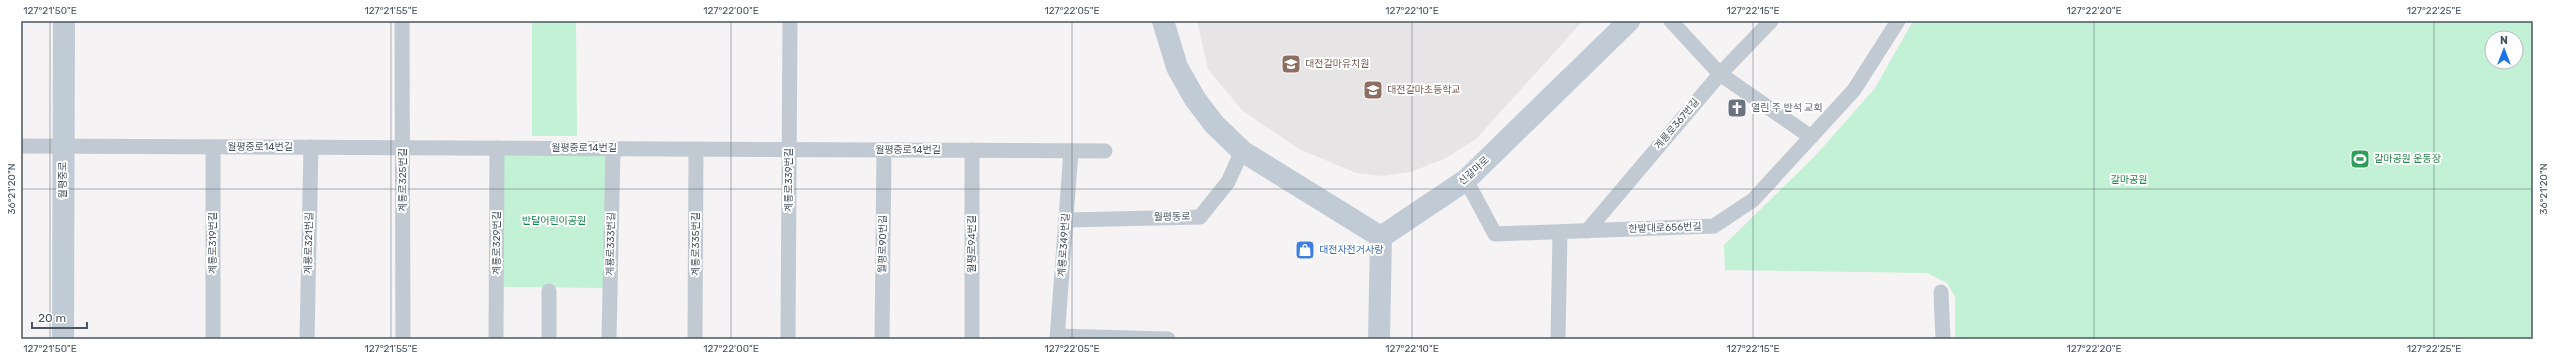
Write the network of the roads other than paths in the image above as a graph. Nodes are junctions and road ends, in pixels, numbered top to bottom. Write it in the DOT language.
graph roads {
  1 [pos="64,21"];
  2 [pos="402,21"];
  3 [pos="790,21"];
  4 [pos="1163,21"];
  5 [pos="1629,21"];
  6 [pos="1671,21"];
  7 [pos="1771,21"];
  8 [pos="1898,21"];
  9 [pos="1720,74"];
  10 [pos="1811,137"];
  11 [pos="21,146"];
  12 [pos="64,146"];
  13 [pos="213,147"];
  14 [pos="311,147"];
  15 [pos="403,148"];
  16 [pos="497,148"];
  17 [pos="613,148"];
  18 [pos="696,149"];
  19 [pos="790,149"];
  20 [pos="884,150"];
  21 [pos="972,150"];
  22 [pos="1071,151"];
  23 [pos="1105,151"];
  24 [pos="1242,151"];
  25 [pos="1466,180"];
  26 [pos="1066,220"];
  27 [pos="1587,231"];
  28 [pos="1560,233"];
  29 [pos="1381,237"];
  30 [pos="549,291"];
  31 [pos="1941,292"];
  32 [pos="1057,338"];
  33 [pos="63,339"];
  34 [pos="213,339"];
  35 [pos="307,339"];
  36 [pos="403,339"];
  37 [pos="496,339"];
  38 [pos="548,339"];
  39 [pos="609,339"];
  40 [pos="695,339"];
  41 [pos="788,339"];
  42 [pos="882,339"];
  43 [pos="972,339"];
  44 [pos="1148,339"];
  45 [pos="1168,339"];
  46 [pos="1379,339"];
  47 [pos="1558,339"];
  48 [pos="1943,339"];
  1 -- 12 [label="street, 월평중로"];
  2 -- 15 [label="street, 계룡로325번길"];
  3 -- 19 [label="street, 계룡로339번길"];
  4 -- 24 [label="street"];
  5 -- 25 [label="street, 신갈마로"];
  6 -- 9 [label="street"];
  7 -- 9 [label="street, 계룡로367번길"];
  8 -- 10 [label="street, 한밭대로656번길"];
  9 -- 10 [label="street"];
  9 -- 27 [label="street, 계룡로367번길"];
  10 -- 27 [label="street, 한밭대로656번길"];
  11 -- 12 [label="street, 월평중로14번길"];
  12 -- 13 [label="street, 월평중로14번길"];
  12 -- 33 [label="street, 월평중로"];
  13 -- 14 [label="street, 월평중로14번길"];
  13 -- 34 [label="street, 계룡로319번길"];
  14 -- 15 [label="street, 월평중로14번길"];
  14 -- 35 [label="street, 계룡로321번길"];
  15 -- 16 [label="street, 월평중로14번길"];
  15 -- 36 [label="street, 계룡로325번길"];
  16 -- 17 [label="street, 월평중로14번길"];
  16 -- 37 [label="street, 계룡로329번길"];
  17 -- 18 [label="street, 월평중로14번길"];
  17 -- 39 [label="street, 계룡로333번길"];
  18 -- 19 [label="street, 월평중로14번길"];
  18 -- 40 [label="street, 계룡로335번길"];
  19 -- 20 [label="street, 월평중로14번길"];
  19 -- 41 [label="street, 계룡로339번길"];
  20 -- 21 [label="street, 월평중로14번길"];
  20 -- 42 [label="street, 월평로90번길"];
  21 -- 22 [label="street, 월평중로14번길"];
  21 -- 43 [label="street, 월평로94번길"];
  22 -- 23 [label="street, 월평중로14번길"];
  22 -- 26 [label="street, 계룡로349번길"];
  24 -- 26 [label="street, 월평동로"];
  24 -- 29 [label="street"];
  25 -- 28 [label="street, 한밭대로656번길"];
  25 -- 29 [label="street, 신갈마로"];
  26 -- 32 [label="street, 계룡로349번길"];
  27 -- 28 [label="street, 한밭대로656번길"];
  28 -- 47 [label="street"];
  29 -- 46 [label="street"];
  30 -- 38 [label="street"];
  31 -- 48 [label="street"];
  32 -- 44 [label="street"];
  44 -- 45 [label="street"];
}
